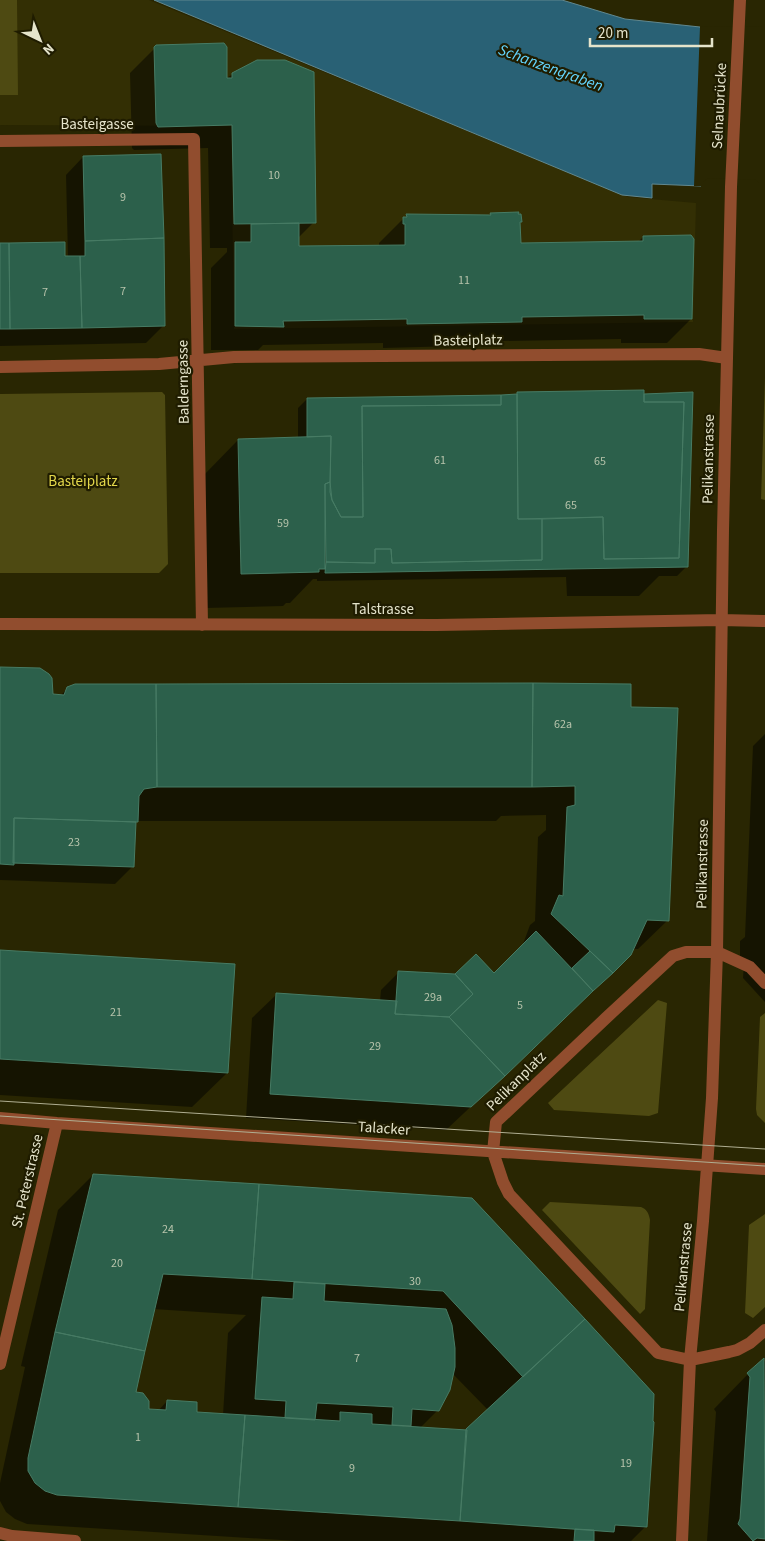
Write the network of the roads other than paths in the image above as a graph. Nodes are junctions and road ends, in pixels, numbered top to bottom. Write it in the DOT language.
graph roads {
  1 [pos="740,0"];
  2 [pos="194,139"];
  3 [pos="0,141"];
  4 [pos="731,187"];
  5 [pos="726,358"];
  6 [pos="199,360"];
  7 [pos="0,367"];
  8 [pos="721,620"];
  9 [pos="765,621"];
  10 [pos="0,624"];
  11 [pos="202,625"];
  12 [pos="717,952"];
  13 [pos="765,983"];
  14 [pos="0,1118"];
  15 [pos="57,1123"];
  16 [pos="492,1152"];
  17 [pos="708,1165"];
  18 [pos="765,1169"];
  19 [pos="765,1330"];
  20 [pos="690,1360"];
  21 [pos="0,1364"];
  22 [pos="0,1533"];
  23 [pos="76,1541"];
  24 [pos="682,1541"];
  1 -- 4 [label="street, Selnaubrücke"];
  2 -- 3 [label="street, Basteigasse"];
  2 -- 6 [label="street, Balderngasse"];
  4 -- 5 [label="street, Pelikanstrasse"];
  5 -- 6 [label="street, Basteiplatz"];
  5 -- 8 [label="street, Pelikanstrasse"];
  6 -- 7 [label="street, Basteiplatz"];
  6 -- 11 [label="street, Balderngasse"];
  8 -- 9 [label="street, Talstrasse"];
  8 -- 11 [label="street, Talstrasse"];
  8 -- 12 [label="street, Pelikanstrasse"];
  10 -- 11 [label="street, Talstrasse"];
  12 -- 13 [label="street, Pelikanplatz"];
  12 -- 16 [label="street, Pelikanplatz"];
  12 -- 17 [label="street, Pelikanstrasse"];
  14 -- 15 [label="street, Talacker"];
  15 -- 16 [label="street, Talacker"];
  15 -- 21 [label="street, St. Peterstrasse"];
  16 -- 17 [label="street, Talacker"];
  16 -- 20 [label="street, Pelikanplatz"];
  17 -- 18 [label="street, Talacker"];
  17 -- 20 [label="street, Pelikanstrasse"];
  19 -- 20 [label="street, Pelikanplatz"];
  20 -- 24 [label="street, Pelikanstrasse"];
  22 -- 23 [label="street"];
}
